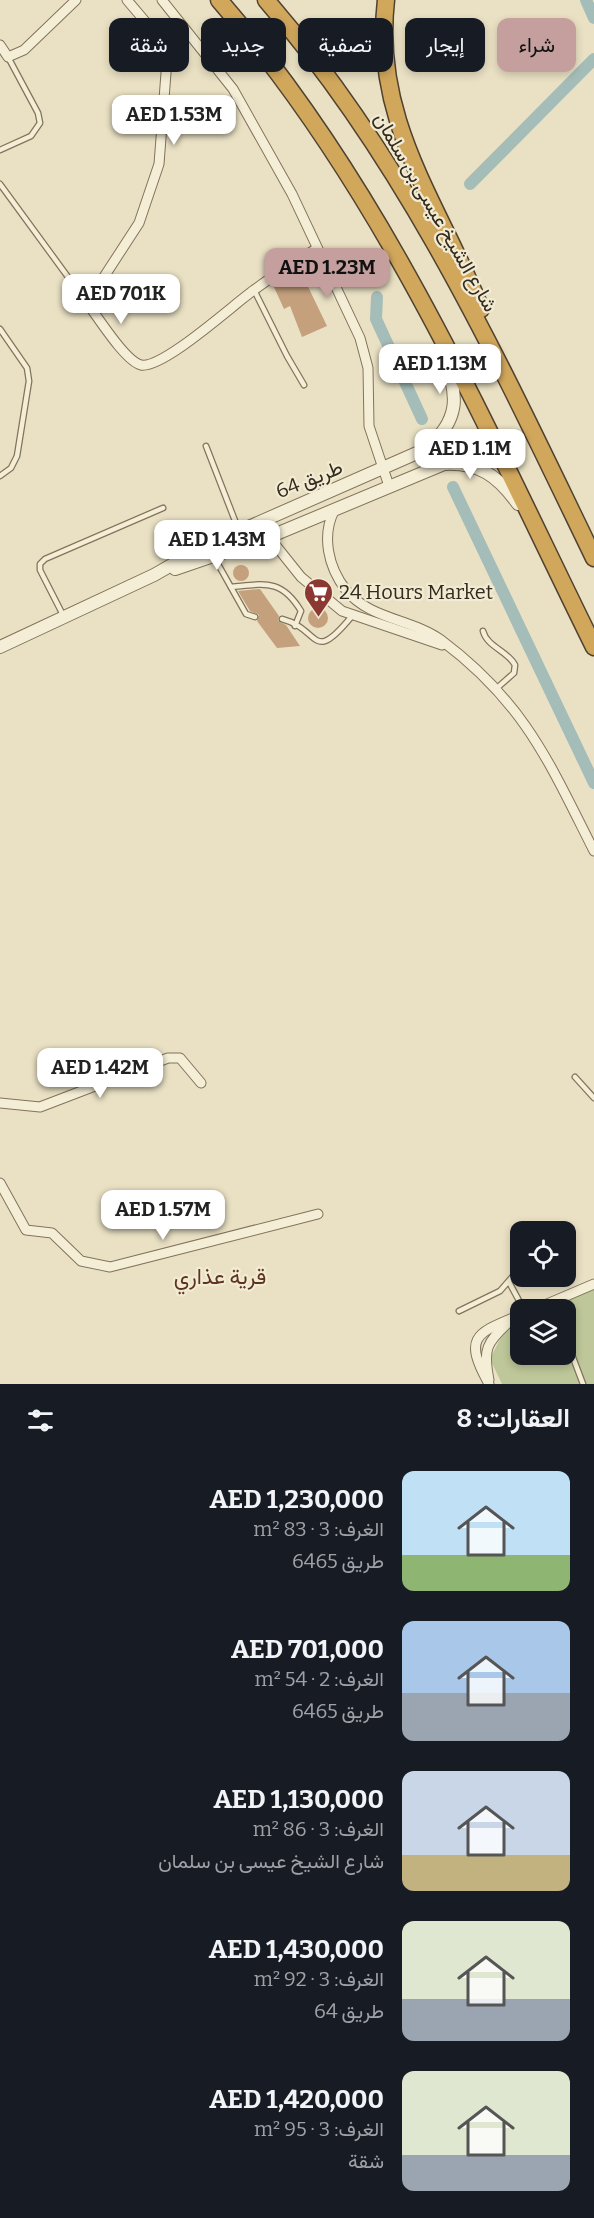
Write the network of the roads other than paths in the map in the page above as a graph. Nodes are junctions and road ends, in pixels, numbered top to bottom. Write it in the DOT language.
graph roads {
  1 [pos="76,0"];
  2 [pos="127,0"];
  3 [pos="162,0"];
  4 [pos="219,0"];
  5 [pos="266,0"];
  6 [pos="386,1"];
  7 [pos="0,45"];
  8 [pos="8,57"];
  9 [pos="0,150"];
  10 [pos="0,184"];
  11 [pos="316,249"];
  12 [pos="254,290"];
  13 [pos="422,300"];
  14 [pos="87,303"];
  15 [pos="0,329"];
  16 [pos="502,369"];
  17 [pos="304,385"];
  18 [pos="206,446"];
  19 [pos="383,470"];
  20 [pos="0,476"];
  21 [pos="389,486"];
  22 [pos="163,508"];
  23 [pos="335,509"];
  24 [pos="261,521"];
  25 [pos="535,527"];
  26 [pos="239,531"];
  27 [pos="269,537"];
  28 [pos="214,556"];
  29 [pos="594,558"];
  30 [pos="154,575"];
  31 [pos="231,587"];
  32 [pos="361,604"];
  33 [pos="352,616"];
  34 [pos="64,617"];
  35 [pos="255,617"];
  36 [pos="282,619"];
  37 [pos="295,626"];
  38 [pos="483,632"];
  39 [pos="0,647"];
  40 [pos="594,647"];
  41 [pos="450,648"];
  42 [pos="498,688"];
  43 [pos="594,851"];
  44 [pos="576,1077"];
  45 [pos="201,1083"];
  46 [pos="594,1098"];
  47 [pos="0,1103"];
  48 [pos="0,1183"];
  49 [pos="318,1214"];
  50 [pos="509,1282"];
  51 [pos="594,1284"];
  52 [pos="518,1299"];
  53 [pos="565,1299"];
  54 [pos="459,1311"];
  55 [pos="510,1319"];
  56 [pos="576,1365"];
  57 [pos="490,1384"];
  58 [pos="583,1384"];
  1 -- 8 [label="street"];
  2 -- 14 [label="street"];
  3 -- 11 [label="street"];
  4 -- 13 [label="highway"];
  5 -- 16 [label="highway, شارع الشيخ عيسى بن سلمان"];
  6 -- 16 [label="highway"];
  7 -- 8 [label="street"];
  8 -- 9 [label="lane"];
  10 -- 14 [label="lane"];
  11 -- 12 [label="street"];
  11 -- 19 [label="street"];
  12 -- 14 [label="street"];
  12 -- 17 [label="lane"];
  13 -- 19 [label="street, طريق 64"];
  13 -- 25 [label="highway"];
  15 -- 20 [label="lane"];
  16 -- 29 [label="highway, شارع الشيخ عيسى بن سلمان"];
  18 -- 26 [label="lane"];
  19 -- 21 [label="street"];
  19 -- 24 [label="street, طريق 64"];
  21 -- 23 [label="street, طريق 64"];
  21 -- 25 [label="street, طريق 64"];
  22 -- 34 [label="lane"];
  23 -- 27 [label="street, طريق 64"];
  23 -- 32 [label="street"];
  24 -- 26 [label="street, طريق 64"];
  24 -- 27 [label="street"];
  25 -- 40 [label="highway"];
  26 -- 30 [label="street, طريق 64"];
  27 -- 28 [label="street, طريق 64"];
  27 -- 33 [label="street"];
  28 -- 30 [label="street, طريق 64"];
  28 -- 31 [label="lane"];
  30 -- 34 [label="street, طريق 64"];
  31 -- 35 [label="lane"];
  31 -- 37 [label="lane"];
  32 -- 33 [label="street"];
  32 -- 41 [label="street"];
  33 -- 37 [label="lane"];
  33 -- 41 [label="street"];
  34 -- 39 [label="street, طريق 64"];
  36 -- 37 [label="lane"];
  38 -- 42 [label="lane"];
  41 -- 42 [label="street"];
  42 -- 43 [label="street"];
  44 -- 46 [label="lane"];
  45 -- 47 [label="street"];
  48 -- 49 [label="street"];
  50 -- 52 [label="lane"];
  50 -- 54 [label="lane"];
  51 -- 53 [label="street"];
  55 -- 57 [label="street"];
  56 -- 58 [label="lane"];
}
